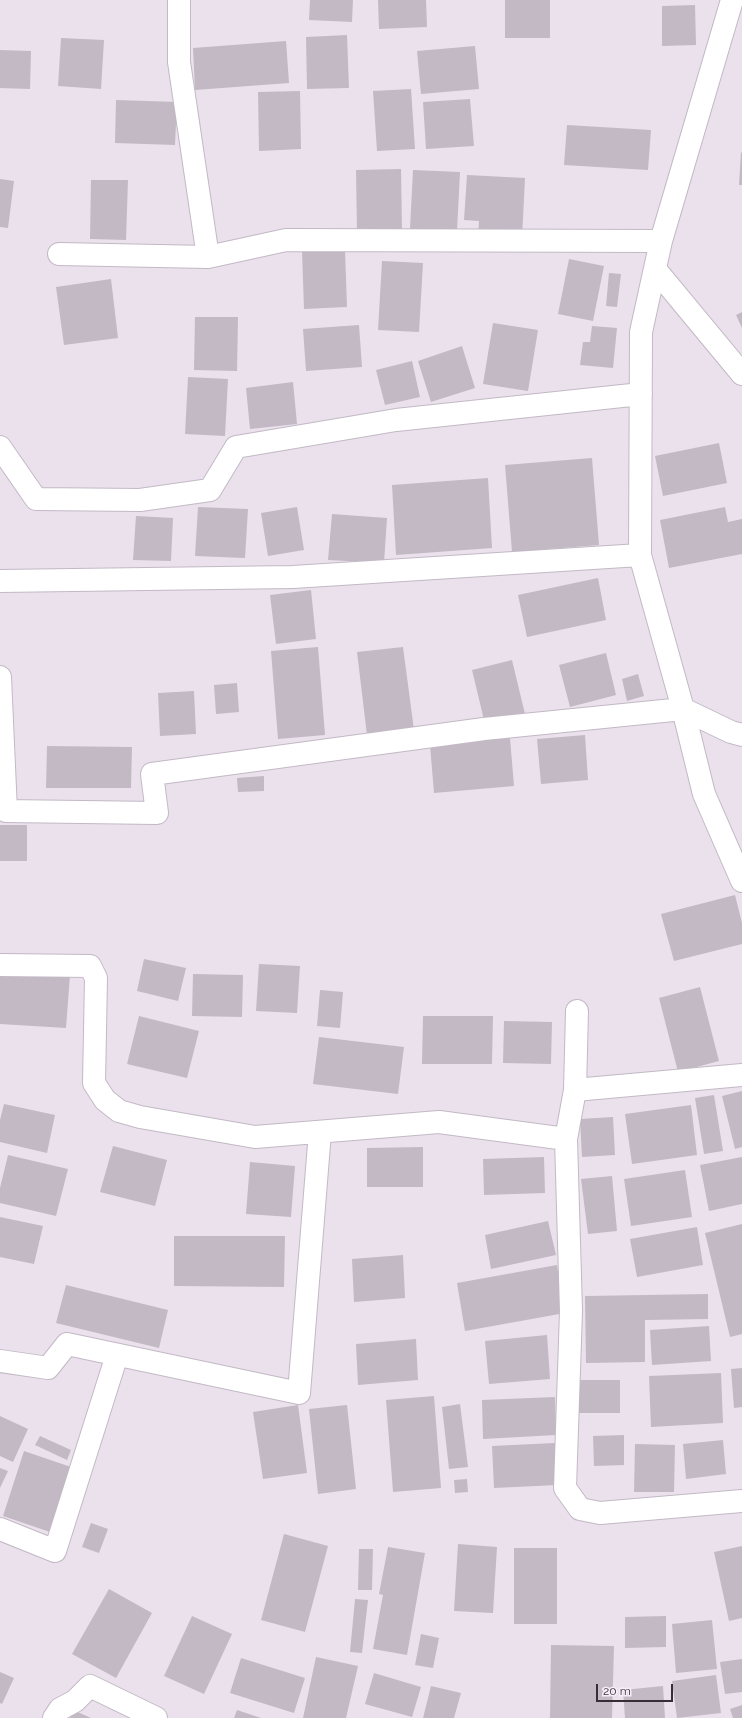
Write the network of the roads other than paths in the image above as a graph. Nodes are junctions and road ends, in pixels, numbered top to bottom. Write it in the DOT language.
graph roads {
  1 [pos="179,0"];
  2 [pos="732,0"];
  3 [pos="661,241"];
  4 [pos="59,254"];
  5 [pos="208,256"];
  6 [pos="655,269"];
  7 [pos="742,374"];
  8 [pos="641,394"];
  9 [pos="0,447"];
  10 [pos="640,554"];
  11 [pos="0,581"];
  12 [pos="0,677"];
  13 [pos="683,709"];
  14 [pos="742,735"];
  15 [pos="742,881"];
  16 [pos="0,965"];
  17 [pos="577,1011"];
  18 [pos="742,1075"];
  19 [pos="575,1090"];
  20 [pos="320,1132"];
  21 [pos="566,1139"];
  22 [pos="117,1355"];
  23 [pos="0,1361"];
  24 [pos="742,1502"];
  25 [pos="0,1529"];
  26 [pos="54,1718"];
  27 [pos="156,1718"];
  1 -- 5 [label="street"];
  2 -- 3 [label="street"];
  3 -- 5 [label="street"];
  3 -- 6 [label="street"];
  4 -- 5 [label="street"];
  6 -- 7 [label="street"];
  6 -- 8 [label="street"];
  8 -- 9 [label="street"];
  8 -- 10 [label="street"];
  10 -- 11 [label="street"];
  10 -- 13 [label="street"];
  12 -- 13 [label="street"];
  13 -- 14 [label="street"];
  13 -- 15 [label="street"];
  16 -- 20 [label="street"];
  17 -- 19 [label="street"];
  18 -- 19 [label="street"];
  19 -- 21 [label="street"];
  20 -- 21 [label="street"];
  20 -- 22 [label="street"];
  21 -- 24 [label="street"];
  22 -- 23 [label="street"];
  22 -- 25 [label="street"];
  26 -- 27 [label="street"];
}
